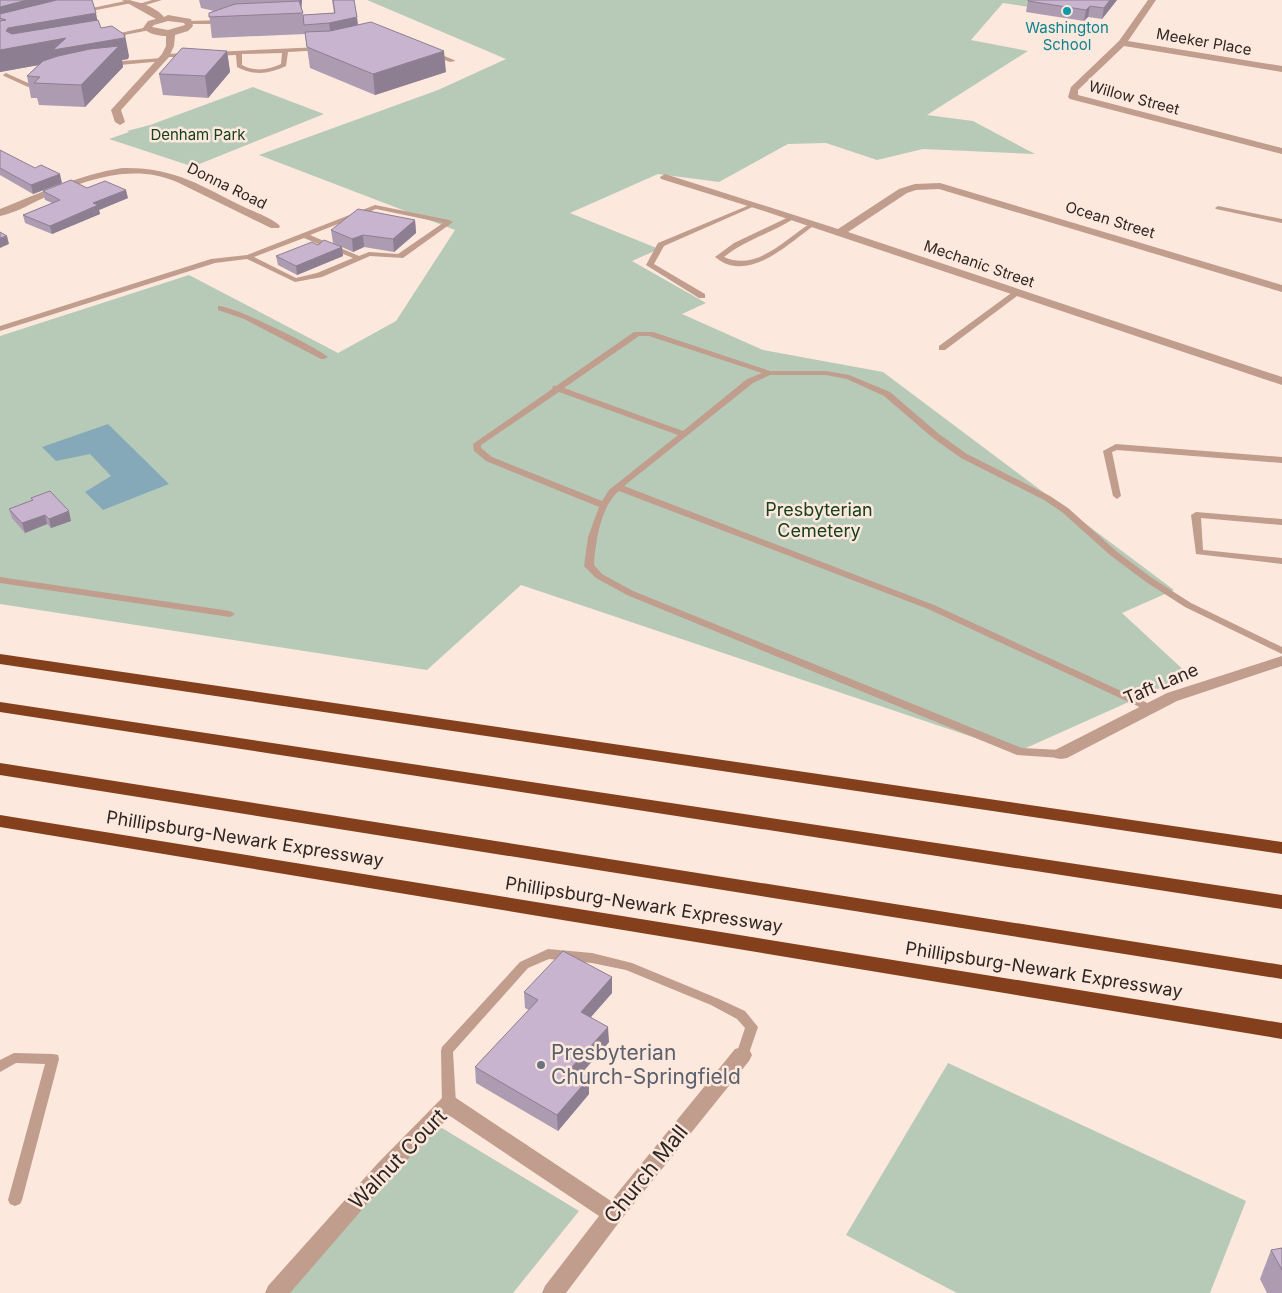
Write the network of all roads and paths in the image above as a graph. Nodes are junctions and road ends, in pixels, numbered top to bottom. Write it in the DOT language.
graph roads {
  1 [pos="158,0"];
  2 [pos="1152,0"];
  3 [pos="132,2"];
  4 [pos="70,13"];
  5 [pos="162,19"];
  6 [pos="230,21"];
  7 [pos="190,24"];
  8 [pos="148,29"];
  9 [pos="171,32"];
  10 [pos="101,37"];
  11 [pos="1122,42"];
  12 [pos="332,48"];
  13 [pos="285,50"];
  14 [pos="428,51"];
  15 [pos="239,52"];
  16 [pos="204,54"];
  17 [pos="195,55"];
  18 [pos="163,58"];
  19 [pos="452,61"];
  20 [pos="105,65"];
  21 [pos="1282,69"];
  22 [pos="6,75"];
  23 [pos="49,76"];
  24 [pos="120,122"];
  25 [pos="1282,151"];
  26 [pos="665,177"];
  27 [pos="754,205"];
  28 [pos="1218,208"];
  29 [pos="1,211"];
  30 [pos="793,218"];
  31 [pos="1282,221"];
  32 [pos="813,224"];
  33 [pos="275,226"];
  34 [pos="839,233"];
  35 [pos="304,235"];
  36 [pos="248,257"];
  37 [pos="358,258"];
  38 [pos="1282,288"];
  39 [pos="1017,292"];
  40 [pos="702,296"];
  41 [pos="221,308"];
  42 [pos="0,329"];
  43 [pos="942,348"];
  44 [pos="324,357"];
  45 [pos="768,373"];
  46 [pos="1282,381"];
  47 [pos="556,388"];
  48 [pos="684,434"];
  49 [pos="1282,460"];
  50 [pos="618,487"];
  51 [pos="1117,496"];
  52 [pos="603,505"];
  53 [pos="1282,522"];
  54 [pos="1282,562"];
  55 [pos="0,580"];
  56 [pos="230,614"];
  57 [pos="1282,651"];
  58 [pos="0,659"];
  59 [pos="1282,661"];
  60 [pos="0,708"];
  61 [pos="1150,708"];
  62 [pos="1061,754"];
  63 [pos="0,769"];
  64 [pos="0,821"];
  65 [pos="1282,848"];
  66 [pos="1282,902"];
  67 [pos="1282,972"];
  68 [pos="1282,1031"];
  69 [pos="742,1055"];
  70 [pos="0,1067"];
  71 [pos="449,1104"];
  72 [pos="15,1200"];
  73 [pos="613,1214"];
  74 [pos="276,1293"];
  75 [pos="553,1293"];
  1 -- 3 [label="lane"];
  2 -- 11 [label="street, Willow Street"];
  3 -- 4 [label="lane"];
  3 -- 5 [label="street"];
  5 -- 7 [label="street"];
  5 -- 8 [label="street"];
  6 -- 7 [label="lane"];
  7 -- 9 [label="street"];
  8 -- 9 [label="street"];
  8 -- 10 [label="lane"];
  9 -- 18 [label="street"];
  11 -- 21 [label="street, Meeker Place"];
  11 -- 25 [label="street, Willow Street"];
  12 -- 13 [label="lane"];
  13 -- 15 [label="lane"];
  13 -- 15 [label="lane"];
  14 -- 19 [label="lane"];
  15 -- 16 [label="lane"];
  17 -- 18 [label="lane"];
  18 -- 20 [label="lane"];
  18 -- 24 [label="street"];
  22 -- 23 [label="lane"];
  26 -- 27 [label="street, Mechanic Street"];
  27 -- 30 [label="street, Mechanic Street"];
  27 -- 40 [label="lane"];
  28 -- 31 [label="lane"];
  29 -- 33 [label="street, Donna Road"];
  30 -- 32 [label="street, Mechanic Street"];
  30 -- 32 [label="lane"];
  32 -- 34 [label="street, Mechanic Street"];
  34 -- 38 [label="street, Ocean Street"];
  34 -- 39 [label="street, Mechanic Street"];
  35 -- 36 [label="lane"];
  35 -- 37 [label="lane"];
  35 -- 37 [label="lane"];
  36 -- 37 [label="lane"];
  36 -- 42 [label="lane"];
  39 -- 43 [label="lane"];
  39 -- 46 [label="street, Mechanic Street"];
  41 -- 44 [label="lane"];
  45 -- 47 [label="lane"];
  45 -- 48 [label="lane"];
  45 -- 57 [label="lane"];
  47 -- 48 [label="lane"];
  47 -- 52 [label="lane"];
  48 -- 50 [label="lane"];
  49 -- 51 [label="lane"];
  50 -- 52 [label="lane"];
  50 -- 61 [label="lane"];
  52 -- 62 [label="lane"];
  53 -- 54 [label="lane"];
  55 -- 56 [label="lane"];
  58 -- 65 [label="highway"];
  59 -- 61 [label="street, Taft Lane"];
  60 -- 66 [label="highway"];
  61 -- 62 [label="street, Taft Lane"];
  63 -- 67 [label="highway, Phillipsburg-Newark Expressway"];
  64 -- 68 [label="highway, Phillipsburg-Newark Expressway"];
  69 -- 71 [label="lane"];
  69 -- 73 [label="street, Church Mall"];
  70 -- 72 [label="lane"];
  71 -- 73 [label="street, Walnut Court"];
  71 -- 74 [label="street, Walnut Court"];
  73 -- 75 [label="street, Church Mall"];
}
